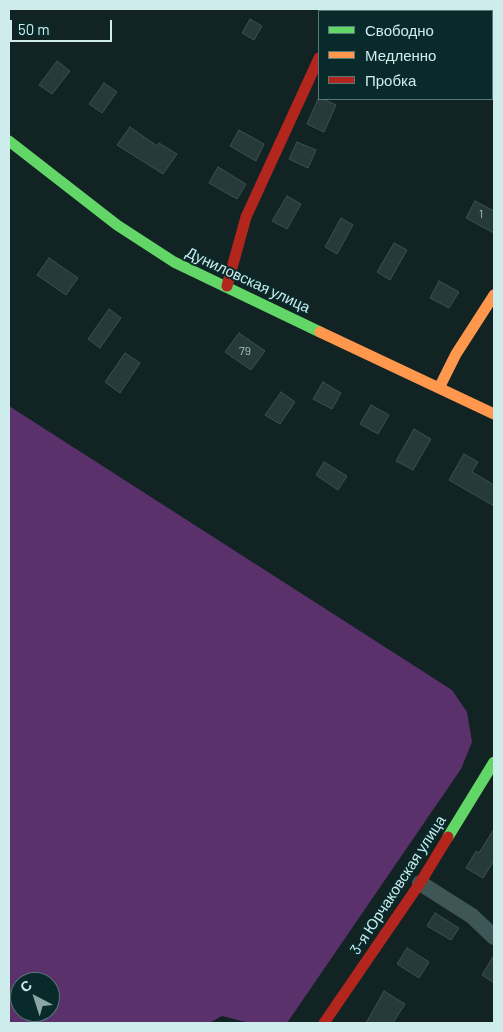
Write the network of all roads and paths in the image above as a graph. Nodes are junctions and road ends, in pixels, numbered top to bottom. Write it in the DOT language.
graph roads {
  1 [pos="318,60"];
  2 [pos="9,141"];
  3 [pos="227,286"];
  4 [pos="494,295"];
  5 [pos="439,388"];
  6 [pos="494,414"];
  7 [pos="494,762"];
  8 [pos="420,883"];
  9 [pos="494,937"];
  10 [pos="324,1023"];
  1 -- 3 [label="street"];
  2 -- 3 [label="street, Дуниловская улица"];
  3 -- 5 [label="street, Дуниловская улица"];
  4 -- 5 [label="street"];
  5 -- 6 [label="street, Дуниловская улица"];
  7 -- 8 [label="street, 3-я Юрчаковская улица"];
  8 -- 9 [label="street"];
  8 -- 10 [label="street, 3-я Юрчаковская улица"];
}
